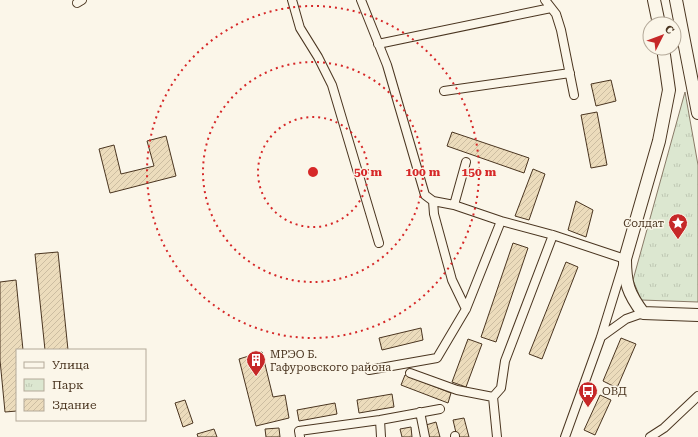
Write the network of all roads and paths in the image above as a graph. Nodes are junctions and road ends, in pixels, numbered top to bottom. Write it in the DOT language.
graph roads {
  1 [pos="292,0"];
  2 [pos="361,0"];
  3 [pos="545,0"];
  4 [pos="654,0"];
  5 [pos="676,0"];
  6 [pos="551,8"];
  7 [pos="657,16"];
  8 [pos="378,44"];
  9 [pos="664,56"];
  10 [pos="570,73"];
  11 [pos="444,91"];
  12 [pos="574,95"];
  13 [pos="698,113"];
  14 [pos="466,162"];
  15 [pos="433,201"];
  16 [pos="454,205"];
  17 [pos="502,221"];
  18 [pos="553,235"];
  19 [pos="379,243"];
  20 [pos="625,258"];
  21 [pos="466,309"];
  22 [pos="643,312"];
  23 [pos="698,315"];
  24 [pos="601,337"];
  25 [pos="369,370"];
  26 [pos="410,374"];
  27 [pos="698,396"];
  28 [pos="493,397"];
  29 [pos="440,409"];
  30 [pos="420,412"];
  31 [pos="380,420"];
  32 [pos="664,428"];
  33 [pos="300,437"];
  34 [pos="381,437"];
  35 [pos="425,437"];
  36 [pos="497,437"];
  37 [pos="565,437"];
  38 [pos="650,437"];
  39 [pos="666,437"];
  1 -- 19 [label="street"];
  2 -- 8 [label="street"];
  3 -- 6 [label="street"];
  4 -- 7 [label="highway"];
  5 -- 13 [label="highway"];
  6 -- 8 [label="street"];
  6 -- 10 [label="street"];
  8 -- 15 [label="street"];
  9 -- 20 [label="highway"];
  10 -- 11 [label="street"];
  10 -- 12 [label="street"];
  14 -- 16 [label="street"];
  15 -- 16 [label="street"];
  15 -- 21 [label="street"];
  16 -- 17 [label="street"];
  17 -- 18 [label="street"];
  17 -- 21 [label="street"];
  18 -- 20 [label="street"];
  18 -- 28 [label="street"];
  20 -- 22 [label="highway"];
  20 -- 24 [label="street"];
  21 -- 25 [label="street"];
  22 -- 23 [label="highway"];
  22 -- 24 [label="street"];
  24 -- 37 [label="street"];
  26 -- 28 [label="street"];
  27 -- 32 [label="street"];
  28 -- 36 [label="street"];
  29 -- 30 [label="street"];
  30 -- 31 [label="street"];
  30 -- 35 [label="street"];
  31 -- 33 [label="street"];
  31 -- 34 [label="street"];
  32 -- 38 [label="street"];
  32 -- 39 [label="street"];
}
